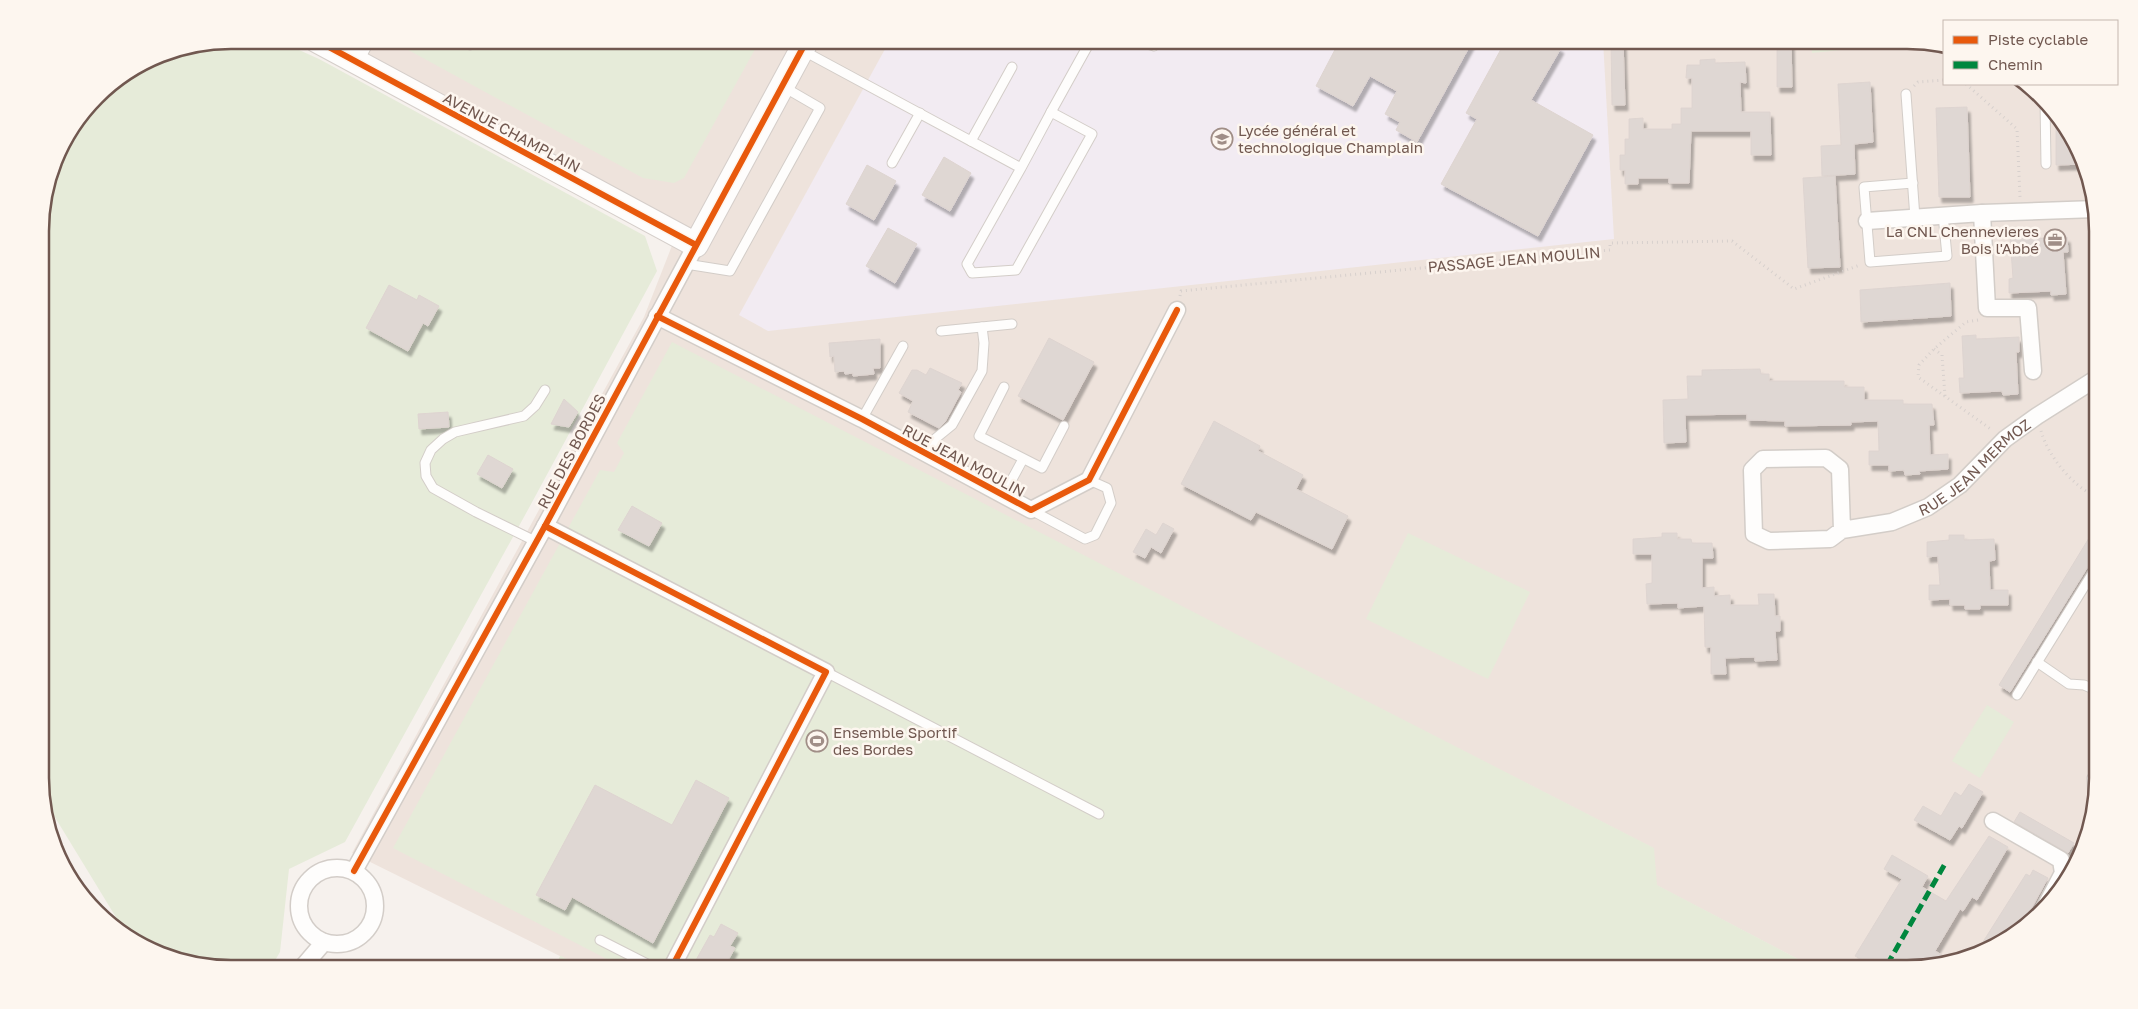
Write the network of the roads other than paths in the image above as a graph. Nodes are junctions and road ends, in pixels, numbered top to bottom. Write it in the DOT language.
graph roads {
  1 [pos="332,49"];
  2 [pos="365,49"];
  3 [pos="802,49"];
  4 [pos="811,49"];
  5 [pos="1086,49"];
  6 [pos="358,63"];
  7 [pos="1012,67"];
  8 [pos="782,86"];
  9 [pos="1906,94"];
  10 [pos="1051,112"];
  11 [pos="2045,112"];
  12 [pos="920,113"];
  13 [pos="971,141"];
  14 [pos="892,163"];
  15 [pos="2046,164"];
  16 [pos="1021,168"];
  17 [pos="1913,183"];
  18 [pos="2088,209"];
  19 [pos="1982,212"];
  20 [pos="1943,216"];
  21 [pos="1916,218"];
  22 [pos="1867,221"];
  23 [pos="691,254"];
  24 [pos="1177,310"];
  25 [pos="657,316"];
  26 [pos="1012,324"];
  27 [pos="982,327"];
  28 [pos="941,331"];
  29 [pos="903,346"];
  30 [pos="2033,371"];
  31 [pos="2089,383"];
  32 [pos="1004,387"];
  33 [pos="545,390"];
  34 [pos="862,420"];
  35 [pos="1064,426"];
  36 [pos="928,455"];
  37 [pos="1023,459"];
  38 [pos="1089,480"];
  39 [pos="1003,496"];
  40 [pos="1032,510"];
  41 [pos="544,526"];
  42 [pos="1842,530"];
  43 [pos="535,541"];
  44 [pos="2089,579"];
  45 [pos="2037,662"];
  46 [pos="826,672"];
  47 [pos="2089,687"];
  48 [pos="2017,695"];
  49 [pos="1099,814"];
  50 [pos="1993,821"];
  51 [pos="354,871"];
  52 [pos="2064,871"];
  53 [pos="600,940"];
  54 [pos="324,942"];
  55 [pos="308,960"];
  56 [pos="639,960"];
  57 [pos="676,960"];
  1 -- 6 [label="street, AVENUE CHAMPLAIN"];
  2 -- 6 [label="lane"];
  3 -- 8 [label="street, RUE DES BORDES"];
  4 -- 12 [label="lane"];
  5 -- 10 [label="lane"];
  6 -- 23 [label="street, AVENUE CHAMPLAIN"];
  7 -- 13 [label="lane"];
  8 -- 23 [label="street, RUE DES BORDES"];
  8 -- 23 [label="lane"];
  9 -- 17 [label="lane"];
  10 -- 16 [label="lane"];
  10 -- 16 [label="lane"];
  11 -- 15 [label="lane"];
  12 -- 13 [label="lane"];
  12 -- 14 [label="lane"];
  13 -- 16 [label="lane"];
  17 -- 21 [label="lane"];
  17 -- 22 [label="lane"];
  18 -- 19 [label="street"];
  19 -- 20 [label="street"];
  19 -- 30 [label="street"];
  20 -- 21 [label="street"];
  20 -- 22 [label="lane"];
  21 -- 22 [label="street"];
  23 -- 25 [label="street, RUE DES BORDES"];
  24 -- 38 [label="street"];
  25 -- 34 [label="street, RUE JEAN MOULIN"];
  25 -- 41 [label="street, RUE DES BORDES"];
  26 -- 27 [label="lane"];
  27 -- 28 [label="lane"];
  27 -- 36 [label="lane"];
  29 -- 34 [label="lane"];
  31 -- 42 [label="street, RUE JEAN MERMOZ"];
  32 -- 37 [label="lane"];
  33 -- 43 [label="lane"];
  34 -- 36 [label="street, RUE JEAN MOULIN"];
  35 -- 37 [label="lane"];
  36 -- 39 [label="street, RUE JEAN MOULIN"];
  37 -- 39 [label="lane"];
  38 -- 40 [label="street, RUE JEAN MOULIN"];
  38 -- 40 [label="lane"];
  39 -- 40 [label="street, RUE JEAN MOULIN"];
  41 -- 43 [label="street, RUE DES BORDES"];
  41 -- 46 [label="street"];
  42 -- 42 [label="street"];
  43 -- 51 [label="street, RUE DES BORDES"];
  44 -- 45 [label="lane"];
  45 -- 47 [label="lane"];
  45 -- 48 [label="lane"];
  46 -- 49 [label="lane"];
  46 -- 57 [label="street"];
  50 -- 52 [label="street"];
  51 -- 54 [label="street"];
  51 -- 54 [label="street"];
  53 -- 56 [label="lane"];
  54 -- 55 [label="street"];
}
